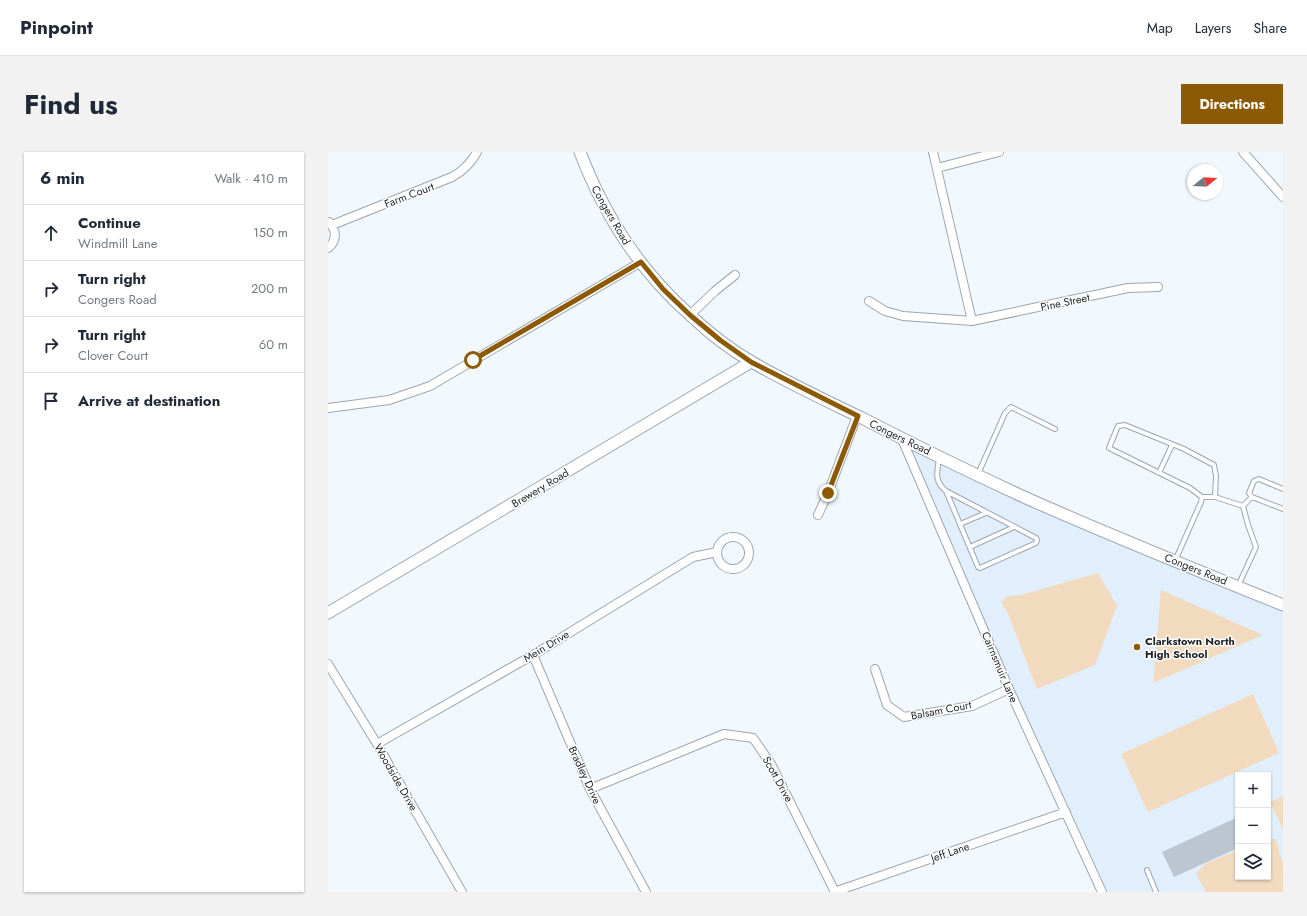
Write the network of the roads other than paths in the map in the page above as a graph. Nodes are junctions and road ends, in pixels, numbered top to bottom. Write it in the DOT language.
graph roads {
  1 [pos="477,152"];
  2 [pos="580,152"];
  3 [pos="933,152"];
  4 [pos="999,152"];
  5 [pos="1243,152"];
  6 [pos="937,168"];
  7 [pos="1283,197"];
  8 [pos="330,223"];
  9 [pos="328,248"];
  10 [pos="641,262"];
  11 [pos="735,275"];
  12 [pos="1158,287"];
  13 [pos="869,301"];
  14 [pos="690,315"];
  15 [pos="972,321"];
  16 [pos="751,362"];
  17 [pos="328,408"];
  18 [pos="858,416"];
  19 [pos="1055,429"];
  20 [pos="902,439"];
  21 [pos="1172,444"];
  22 [pos="940,456"];
  23 [pos="1159,473"];
  24 [pos="978,475"];
  25 [pos="1283,489"];
  26 [pos="946,491"];
  27 [pos="1215,496"];
  28 [pos="1202,497"];
  29 [pos="1252,497"];
  30 [pos="1244,506"];
  31 [pos="1283,509"];
  32 [pos="986,512"];
  33 [pos="818,515"];
  34 [pos="960,524"];
  35 [pos="1014,527"];
  36 [pos="970,547"];
  37 [pos="716,552"];
  38 [pos="1175,561"];
  39 [pos="1238,587"];
  40 [pos="1283,605"];
  41 [pos="328,613"];
  42 [pos="533,655"];
  43 [pos="328,664"];
  44 [pos="875,669"];
  45 [pos="1009,689"];
  46 [pos="377,744"];
  47 [pos="590,789"];
  48 [pos="1066,812"];
  49 [pos="1147,870"];
  50 [pos="462,892"];
  51 [pos="646,892"];
  52 [pos="834,892"];
  53 [pos="1102,892"];
  54 [pos="1156,892"];
  1 -- 8 [label="street, Farm Court"];
  2 -- 10 [label="street, Congers Road"];
  3 -- 6 [label="street"];
  4 -- 6 [label="street"];
  5 -- 7 [label="street"];
  6 -- 15 [label="street"];
  8 -- 9 [label="street, Farm Court"];
  10 -- 14 [label="street, Congers Road"];
  10 -- 17 [label="street"];
  11 -- 14 [label="street"];
  12 -- 15 [label="street, Pine Street"];
  13 -- 15 [label="street, Pine Street"];
  14 -- 16 [label="street, Congers Road"];
  16 -- 18 [label="street, Congers Road"];
  16 -- 41 [label="street, Brewery Road"];
  18 -- 20 [label="street, Congers Road"];
  18 -- 33 [label="street"];
  19 -- 24 [label="lane"];
  20 -- 22 [label="street, Congers Road"];
  20 -- 45 [label="street, Cairnsmuir Lane"];
  21 -- 23 [label="lane"];
  21 -- 23 [label="lane"];
  21 -- 27 [label="lane"];
  22 -- 24 [label="street, Congers Road"];
  22 -- 26 [label="lane"];
  23 -- 28 [label="lane"];
  24 -- 38 [label="street, Congers Road"];
  25 -- 29 [label="lane"];
  26 -- 32 [label="lane"];
  26 -- 34 [label="lane"];
  27 -- 28 [label="lane"];
  27 -- 30 [label="lane"];
  28 -- 38 [label="lane"];
  29 -- 30 [label="lane"];
  29 -- 31 [label="lane"];
  30 -- 39 [label="lane"];
  32 -- 34 [label="lane"];
  32 -- 35 [label="lane"];
  34 -- 36 [label="lane"];
  35 -- 36 [label="lane"];
  35 -- 36 [label="lane"];
  37 -- 37 [label="street"];
  37 -- 42 [label="street, Mein Drive"];
  38 -- 39 [label="street, Congers Road"];
  39 -- 40 [label="street, Congers Road"];
  42 -- 46 [label="street, Mein Drive"];
  42 -- 47 [label="street, Bradley Drive"];
  43 -- 46 [label="street, Woodside Drive"];
  44 -- 45 [label="street, Balsam Court"];
  45 -- 48 [label="street, Cairnsmuir Lane"];
  46 -- 50 [label="street, Woodside Drive"];
  47 -- 51 [label="street, Bradley Drive"];
  47 -- 52 [label="street, Scott Drive"];
  48 -- 52 [label="street, Jeff Lane"];
  48 -- 53 [label="street, Cairnsmuir Lane"];
  49 -- 54 [label="lane"];
}
